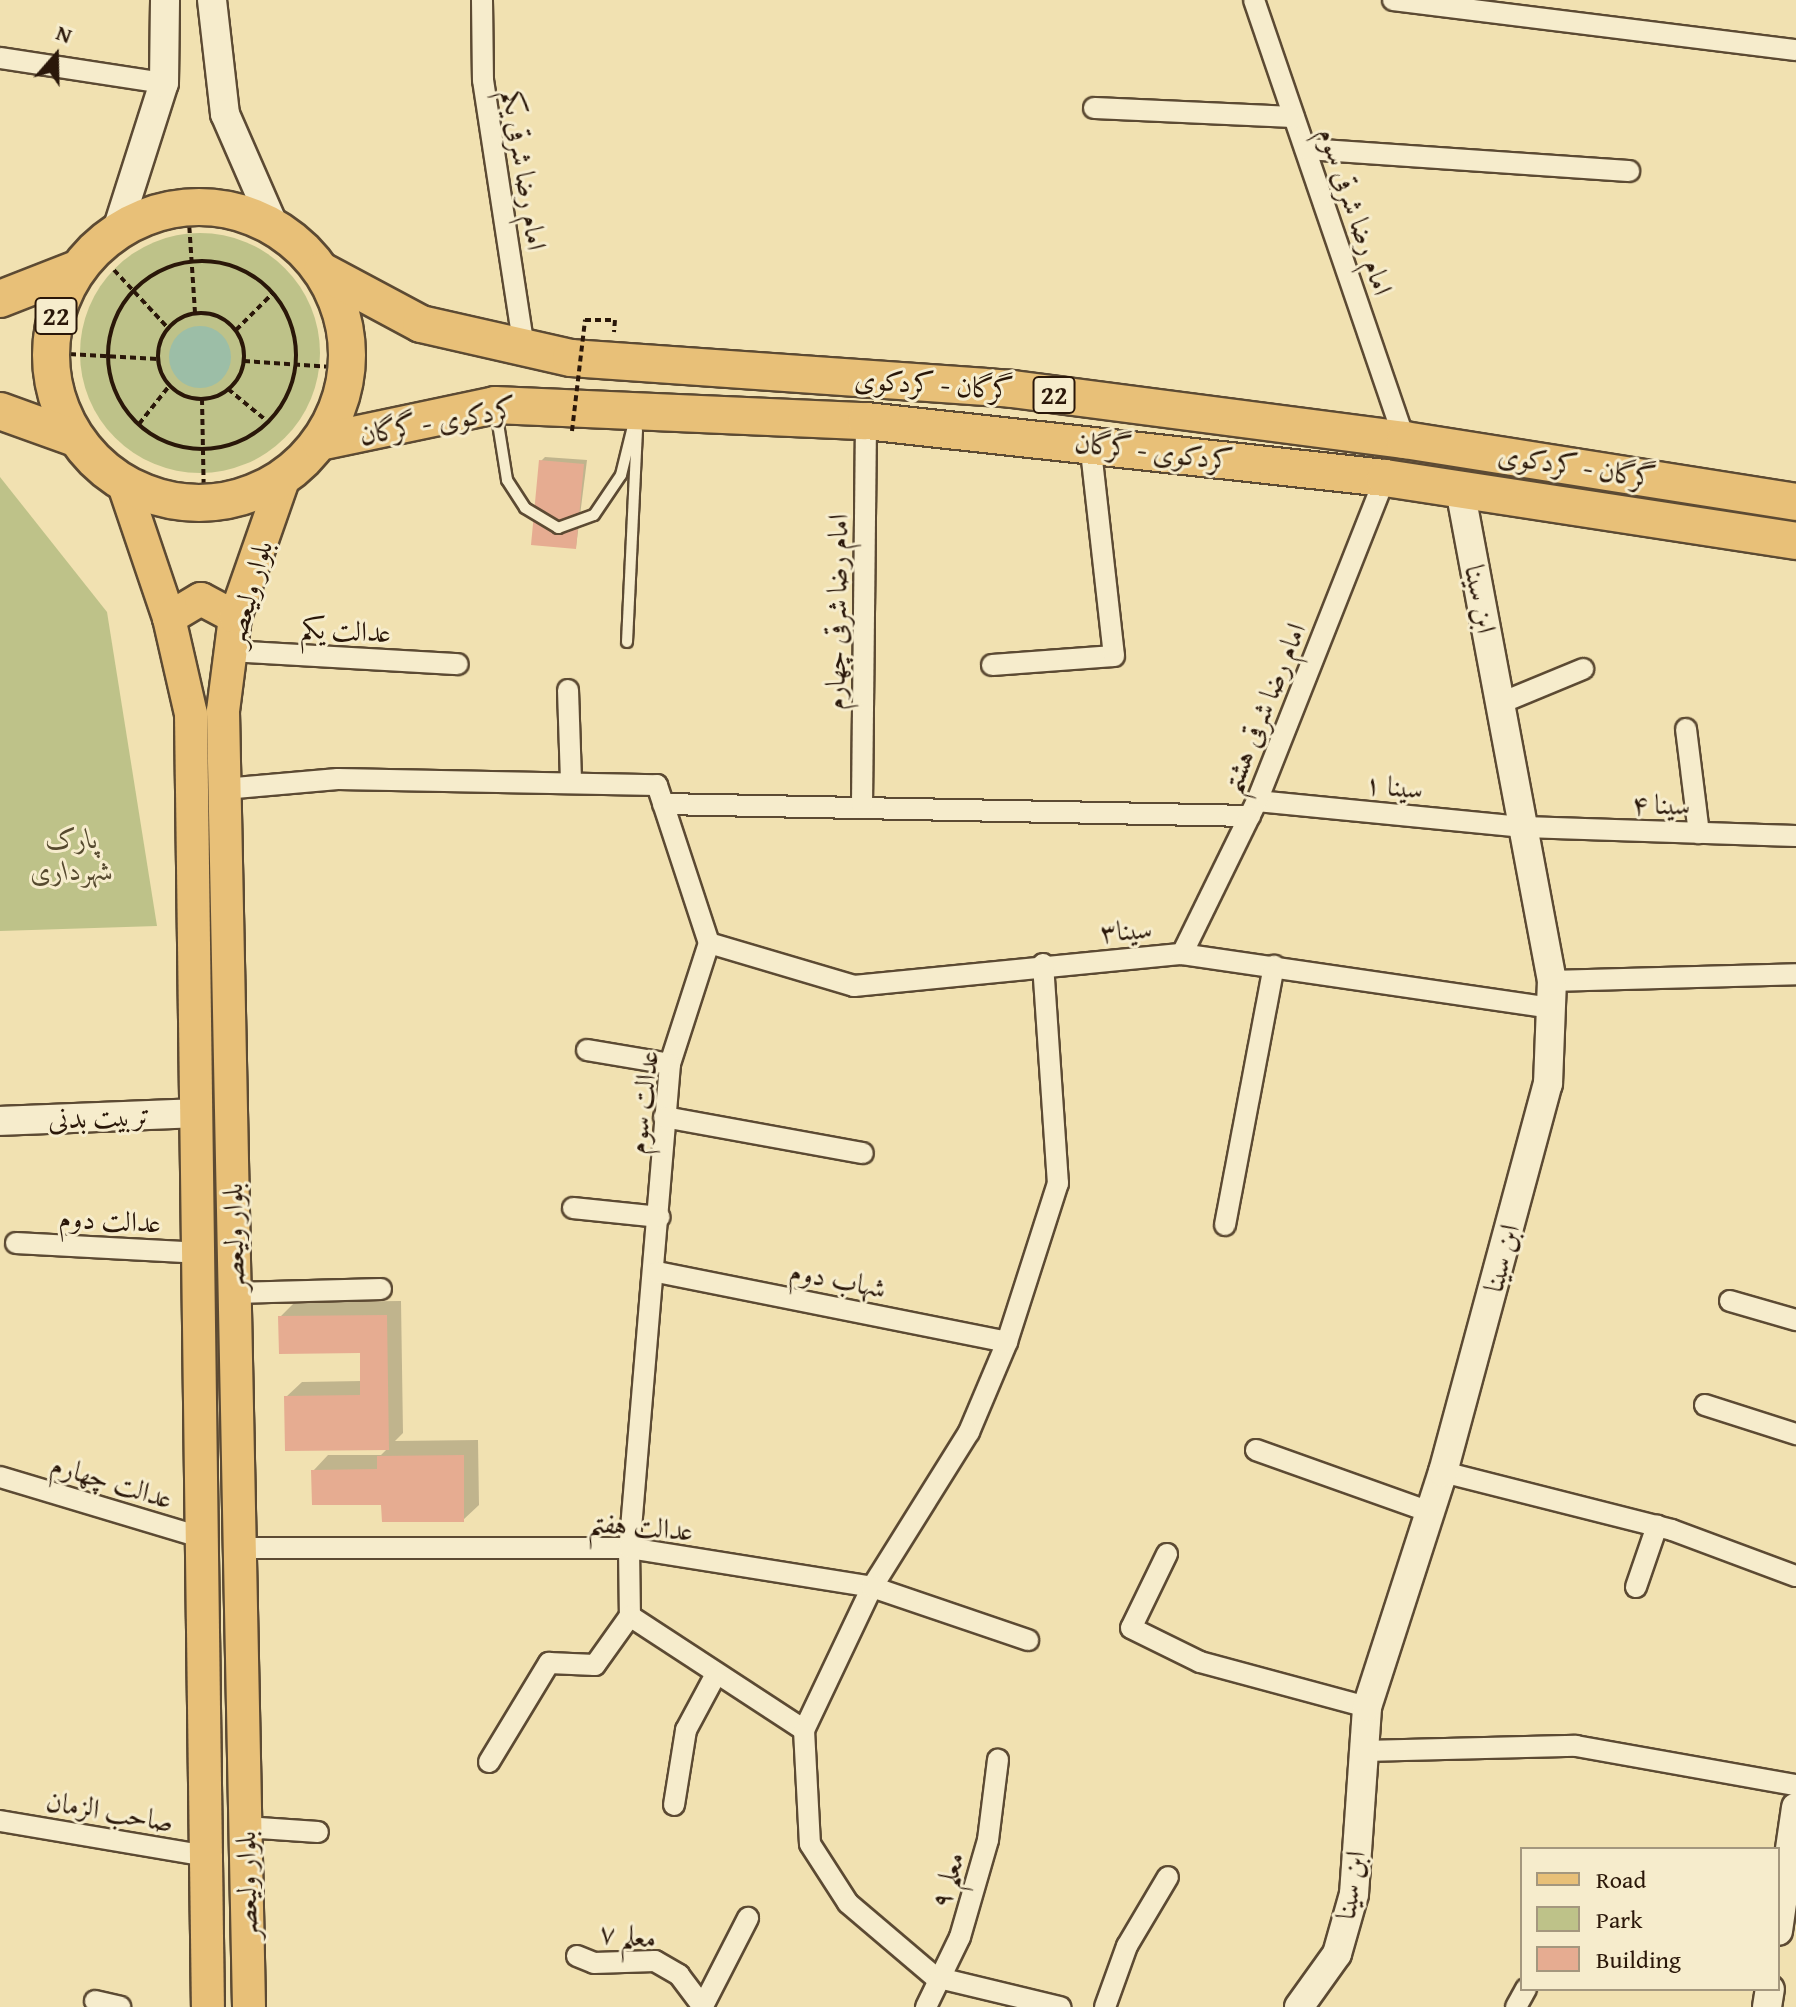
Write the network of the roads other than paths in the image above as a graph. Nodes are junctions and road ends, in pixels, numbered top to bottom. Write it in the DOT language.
graph roads {
  1 [pos="165,0"];
  2 [pos="212,0"];
  3 [pos="482,0"];
  4 [pos="1254,0"];
  5 [pos="1393,0"];
  6 [pos="1796,50"];
  7 [pos="0,58"];
  8 [pos="164,83"];
  9 [pos="1094,108"];
  10 [pos="1294,117"];
  11 [pos="1306,149"];
  12 [pos="1629,171"];
  13 [pos="274,226"];
  14 [pos="117,230"];
  15 [pos="77,269"];
  16 [pos="322,271"];
  17 [pos="0,299"];
  18 [pos="524,347"];
  19 [pos="495,405"];
  20 [pos="638,408"];
  21 [pos="0,411"];
  22 [pos="866,421"];
  23 [pos="75,438"];
  24 [pos="1405,440"];
  25 [pos="320,442"];
  26 [pos="1090,443"];
  27 [pos="284,477"];
  28 [pos="1385,478"];
  29 [pos="123,482"];
  30 [pos="1460,490"];
  31 [pos="1796,502"];
  32 [pos="1796,541"];
  33 [pos="235,617"];
  34 [pos="169,618"];
  35 [pos="627,642"];
  36 [pos="231,651"];
  37 [pos="458,664"];
  38 [pos="992,665"];
  39 [pos="1583,669"];
  40 [pos="568,690"];
  41 [pos="1501,703"];
  42 [pos="1686,729"];
  43 [pos="571,779"];
  44 [pos="224,789"];
  45 [pos="663,804"];
  46 [pos="862,804"];
  47 [pos="1254,809"];
  48 [pos="1524,827"];
  49 [pos="1699,833"];
  50 [pos="1796,836"];
  51 [pos="709,943"];
  52 [pos="1182,954"];
  53 [pos="1043,964"];
  54 [pos="1274,966"];
  55 [pos="1796,974"];
  56 [pos="1552,994"];
  57 [pos="587,1050"];
  58 [pos="670,1064"];
  59 [pos="198,1113"];
  60 [pos="664,1117"];
  61 [pos="0,1121"];
  62 [pos="863,1153"];
  63 [pos="573,1208"];
  64 [pos="660,1217"];
  65 [pos="1225,1225"];
  66 [pos="16,1243"];
  67 [pos="202,1253"];
  68 [pos="657,1272"];
  69 [pos="381,1289"];
  70 [pos="235,1293"];
  71 [pos="1730,1301"];
  72 [pos="1796,1320"];
  73 [pos="1007,1342"];
  74 [pos="1705,1405"];
  75 [pos="1796,1434"];
  76 [pos="1256,1450"];
  77 [pos="1443,1472"];
  78 [pos="0,1477"];
  79 [pos="1430,1512"];
  80 [pos="1657,1526"];
  81 [pos="207,1539"];
  82 [pos="239,1548"];
  83 [pos="629,1548"];
  84 [pos="1167,1554"];
  85 [pos="1796,1576"];
  86 [pos="872,1587"];
  87 [pos="1636,1587"];
  88 [pos="630,1616"];
  89 [pos="1028,1640"];
  90 [pos="715,1676"];
  91 [pos="1367,1707"];
  92 [pos="804,1730"];
  93 [pos="1364,1751"];
  94 [pos="998,1760"];
  95 [pos="489,1762"];
  96 [pos="1796,1785"];
  97 [pos="674,1805"];
  98 [pos="1796,1807"];
  99 [pos="0,1821"];
  100 [pos="245,1827"];
  101 [pos="318,1832"];
  102 [pos="212,1857"];
  103 [pos="1168,1877"];
  104 [pos="1780,1917"];
  105 [pos="748,1918"];
  106 [pos="577,1956"];
  107 [pos="935,1977"];
  108 [pos="95,2001"];
  109 [pos="703,2006"];
  110 [pos="120,2007"];
  111 [pos="208,2007"];
  112 [pos="249,2007"];
  113 [pos="926,2007"];
  114 [pos="1060,2007"];
  115 [pos="1105,2007"];
  116 [pos="1299,2007"];
  1 -- 8 [label="street"];
  2 -- 13 [label="street"];
  3 -- 18 [label="street, امام رضا شرقی یکم"];
  4 -- 10 [label="street, امام رضا شرقی سوم"];
  5 -- 6 [label="street"];
  7 -- 8 [label="street"];
  8 -- 14 [label="street"];
  9 -- 10 [label="street"];
  10 -- 11 [label="street, امام رضا شرقی سوم"];
  11 -- 12 [label="street"];
  11 -- 24 [label="street, امام رضا شرقی سوم"];
  13 -- 14 [label="highway, 22"];
  13 -- 16 [label="highway, 22"];
  14 -- 15 [label="highway, 22"];
  15 -- 17 [label="highway, 22"];
  15 -- 23 [label="highway, 22"];
  16 -- 18 [label="highway, گرگان - کردکوی / 22"];
  16 -- 25 [label="highway, 22"];
  18 -- 24 [label="highway, گرگان - کردکوی / 22"];
  19 -- 20 [label="highway, کردکوی - گرگان / 22"];
  19 -- 20 [label="lane"];
  19 -- 25 [label="highway, کردکوی - گرگان / 22"];
  20 -- 22 [label="highway, کردکوی - گرگان / 22"];
  20 -- 35 [label="lane"];
  21 -- 23 [label="highway, 22"];
  22 -- 26 [label="highway, کردکوی - گرگان / 22"];
  22 -- 46 [label="street, امام رضا شرقی چهارم"];
  23 -- 29 [label="highway, 22"];
  24 -- 31 [label="highway, گرگان - کردکوی / 22"];
  25 -- 27 [label="highway, 22"];
  26 -- 28 [label="highway, کردکوی - گرگان / 22"];
  26 -- 38 [label="street"];
  27 -- 29 [label="highway, 22"];
  27 -- 33 [label="main road, بلوار ولیعصر"];
  28 -- 30 [label="highway, کردکوی - گرگان / 22"];
  28 -- 47 [label="street, امام رضا شرقی هشتم"];
  29 -- 34 [label="main road, بلوار ولیعصر"];
  30 -- 32 [label="highway, کردکوی - گرگان / 22"];
  30 -- 41 [label="street, ابن سینا"];
  33 -- 34 [label="main road"];
  33 -- 36 [label="main road, بلوار ولیعصر"];
  34 -- 59 [label="main road, بلوار ولیعصر"];
  36 -- 37 [label="street, عدالت یکم"];
  36 -- 44 [label="main road, بلوار ولیعصر"];
  39 -- 41 [label="street"];
  40 -- 43 [label="street"];
  41 -- 48 [label="street, ابن سینا"];
  42 -- 49 [label="street"];
  43 -- 44 [label="street"];
  43 -- 45 [label="street"];
  44 -- 70 [label="main road, بلوار ولیعصر"];
  45 -- 46 [label="street, سینا ۱"];
  45 -- 51 [label="street"];
  46 -- 47 [label="street, سینا ۱"];
  47 -- 48 [label="street, سینا ۱"];
  47 -- 52 [label="street, امام رضا شرقی هشتم"];
  48 -- 49 [label="street, سینا ۴"];
  48 -- 56 [label="street, ابن سینا"];
  49 -- 50 [label="street, سینا ۴"];
  51 -- 53 [label="street, سینا۳"];
  51 -- 58 [label="street, عدالت سوم"];
  52 -- 53 [label="street, سینا۳"];
  52 -- 54 [label="street, سینا۳"];
  53 -- 73 [label="street"];
  54 -- 56 [label="street, سینا۳"];
  54 -- 65 [label="street"];
  55 -- 56 [label="street, سینا۳"];
  56 -- 77 [label="street, ابن سینا"];
  57 -- 58 [label="street"];
  58 -- 60 [label="street, عدالت سوم"];
  59 -- 61 [label="street, تربیت بدنی"];
  59 -- 67 [label="main road, بلوار ولیعصر"];
  60 -- 62 [label="street"];
  60 -- 64 [label="street, عدالت سوم"];
  63 -- 64 [label="street"];
  64 -- 68 [label="street, عدالت سوم"];
  66 -- 67 [label="street, عدالت دوم"];
  67 -- 81 [label="main road, بلوار ولیعصر"];
  68 -- 73 [label="street, شهاب دوم"];
  68 -- 83 [label="street, عدالت سوم"];
  69 -- 70 [label="street"];
  70 -- 82 [label="main road, بلوار ولیعصر"];
  71 -- 72 [label="street"];
  73 -- 86 [label="street"];
  74 -- 75 [label="street"];
  76 -- 79 [label="street"];
  77 -- 79 [label="street, ابن سینا"];
  77 -- 80 [label="street"];
  78 -- 81 [label="street, عدالت چهارم"];
  79 -- 91 [label="street, ابن سینا"];
  80 -- 85 [label="street"];
  80 -- 87 [label="street"];
  81 -- 102 [label="main road, بلوار ولیعصر"];
  82 -- 83 [label="street, عدالت هفتم"];
  82 -- 100 [label="main road, بلوار ولیعصر"];
  83 -- 86 [label="street, عدالت هفتم"];
  83 -- 88 [label="street, عدالت سوم"];
  84 -- 91 [label="street"];
  86 -- 89 [label="street, عدالت هفتم"];
  86 -- 92 [label="street"];
  88 -- 90 [label="street"];
  88 -- 95 [label="street"];
  90 -- 92 [label="street"];
  90 -- 97 [label="street"];
  91 -- 93 [label="street, ابن سینا"];
  92 -- 107 [label="street"];
  93 -- 96 [label="street"];
  93 -- 116 [label="street, ابن سینا"];
  94 -- 107 [label="street, معلم ۹"];
  98 -- 104 [label="street"];
  99 -- 102 [label="street, صاحب الزمان"];
  100 -- 101 [label="street"];
  100 -- 112 [label="main road, بلوار ولیعصر"];
  102 -- 111 [label="main road, بلوار ولیعصر"];
  103 -- 115 [label="street"];
  105 -- 109 [label="street"];
  106 -- 109 [label="street, معلم ۷"];
  107 -- 113 [label="street, معلم ۹"];
  107 -- 114 [label="street"];
  108 -- 110 [label="street"];
}
